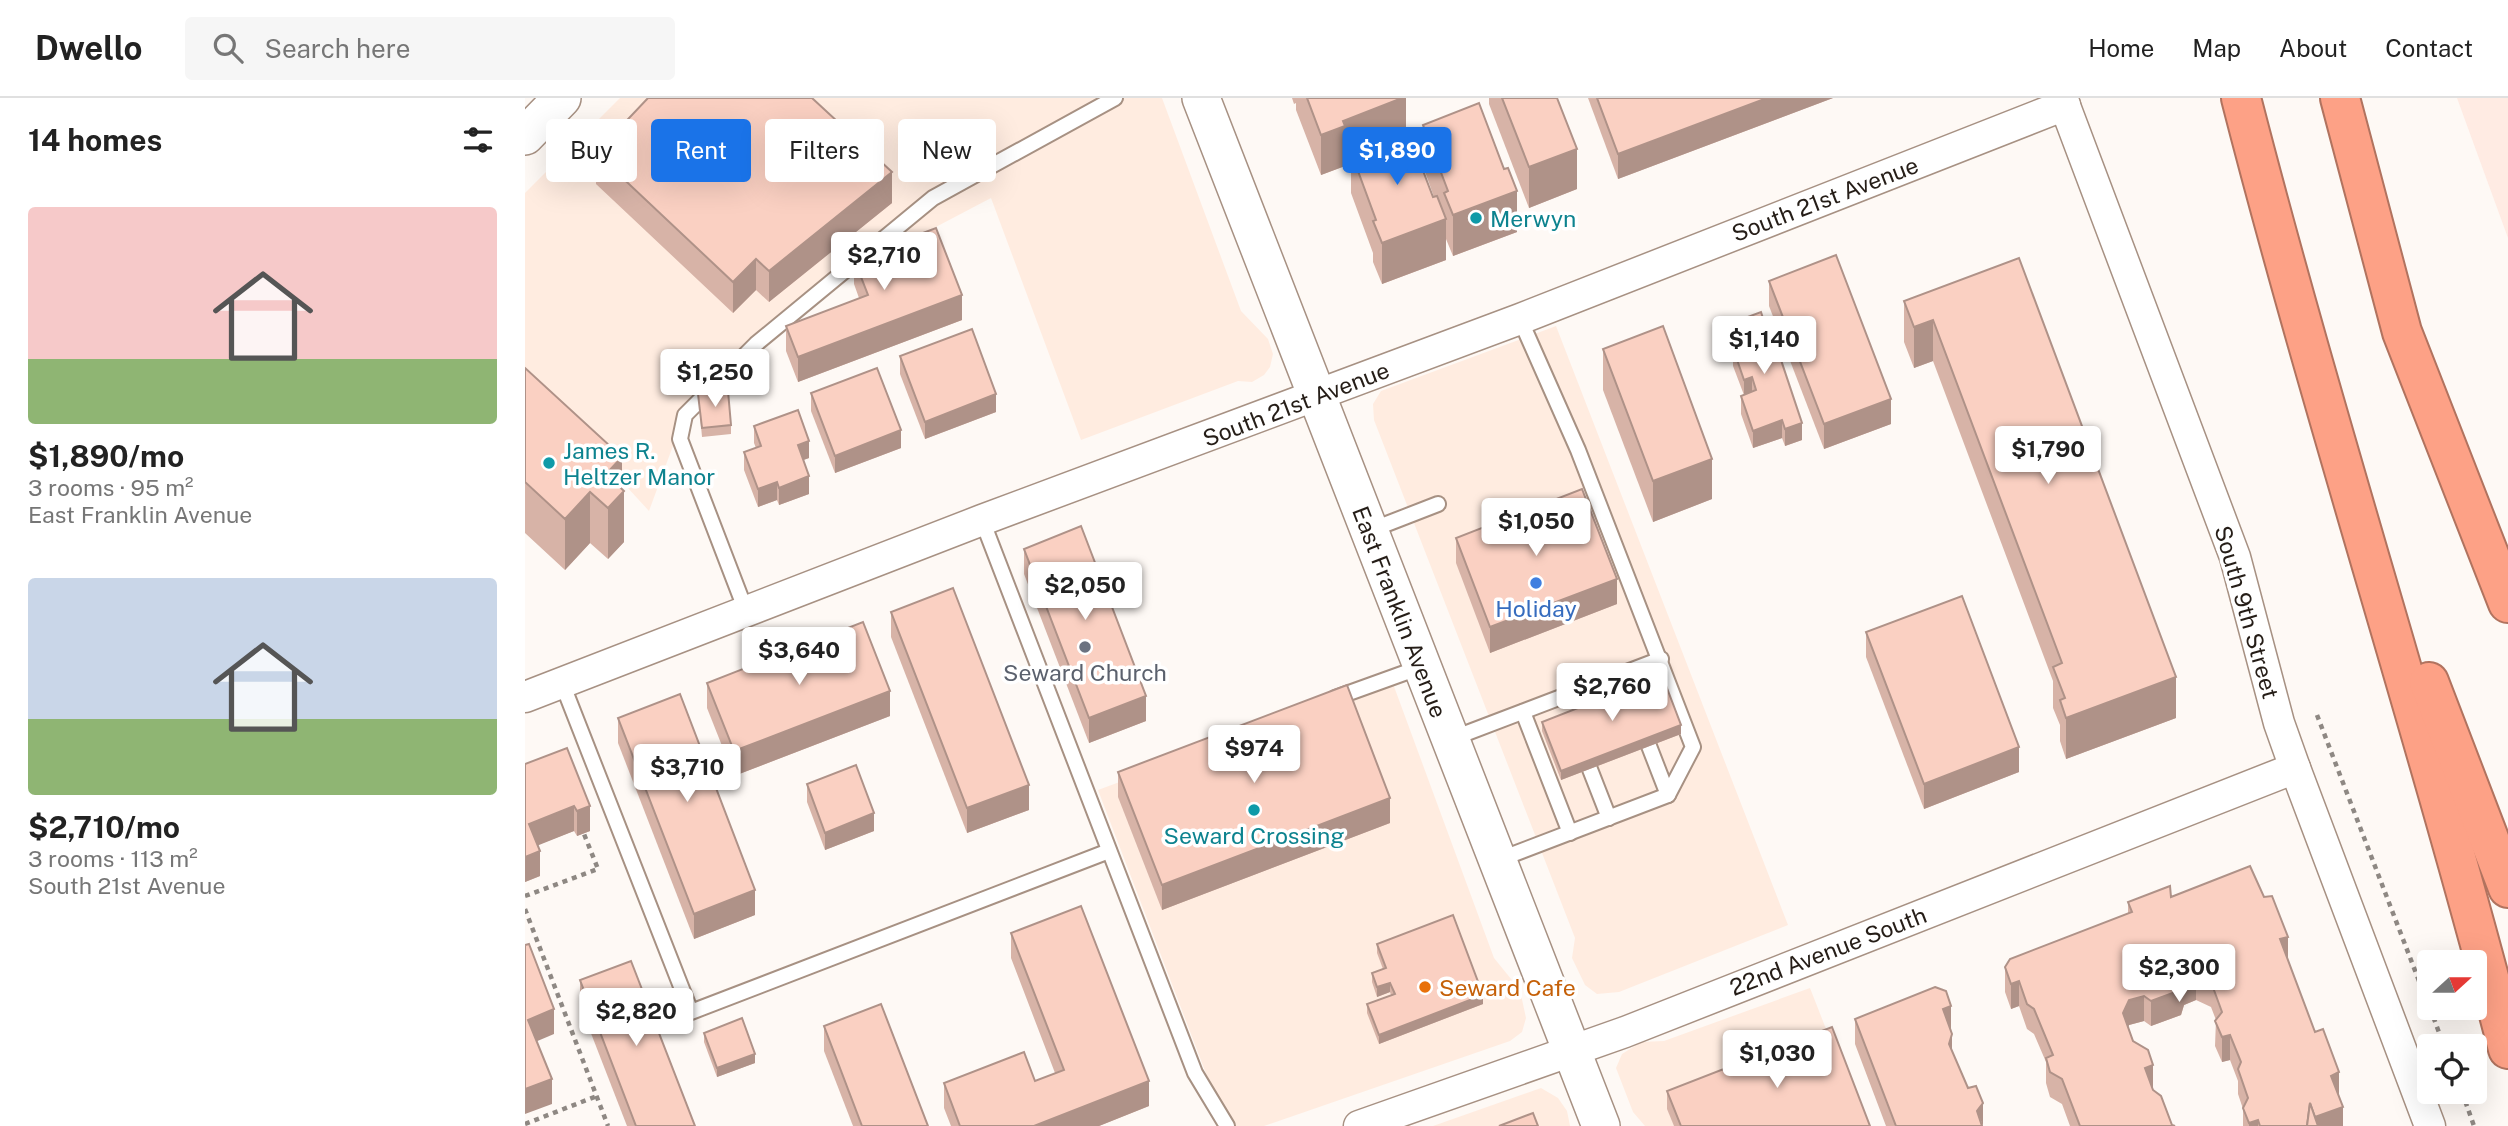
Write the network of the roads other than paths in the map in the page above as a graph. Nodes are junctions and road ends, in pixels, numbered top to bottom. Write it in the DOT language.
graph roads {
  1 [pos="562,98"];
  2 [pos="1115,98"];
  3 [pos="1201,98"];
  4 [pos="2241,98"];
  5 [pos="2340,98"];
  6 [pos="2064,102"];
  7 [pos="525,136"];
  8 [pos="1520,319"];
  9 [pos="2319,382"];
  10 [pos="1317,397"];
  11 [pos="1438,504"];
  12 [pos="982,520"];
  13 [pos="1369,531"];
  14 [pos="2508,603"];
  15 [pos="746,611"];
  16 [pos="1661,659"];
  17 [pos="1422,666"];
  18 [pos="562,683"];
  19 [pos="525,697"];
  20 [pos="1322,703"];
  21 [pos="1635,711"];
  22 [pos="1523,712"];
  23 [pos="1450,739"];
  24 [pos="1581,745"];
  25 [pos="2295,768"];
  26 [pos="1668,795"];
  27 [pos="1609,818"];
  28 [pos="1570,833"];
  29 [pos="1109,851"];
  30 [pos="1497,860"];
  31 [pos="2508,888"];
  32 [pos="2508,1049"];
  33 [pos="1571,1050"];
  34 [pos="1227,1126"];
  35 [pos="1359,1126"];
  36 [pos="1601,1126"];
  37 [pos="2430,1126"];
  1 -- 7 [label="street"];
  2 -- 15 [label="lane"];
  3 -- 10 [label="street, East Franklin Avenue"];
  4 -- 9 [label="highway"];
  5 -- 14 [label="highway"];
  6 -- 8 [label="street, South 21st Avenue"];
  6 -- 25 [label="street, South 9th Street"];
  8 -- 10 [label="street, South 21st Avenue"];
  8 -- 16 [label="lane"];
  9 -- 31 [label="highway"];
  9 -- 32 [label="highway"];
  10 -- 12 [label="street, South 21st Avenue"];
  10 -- 13 [label="street, East Franklin Avenue"];
  11 -- 13 [label="lane"];
  12 -- 15 [label="street, South 21st Avenue"];
  12 -- 29 [label="lane"];
  13 -- 17 [label="street, East Franklin Avenue"];
  15 -- 18 [label="street, South 21st Avenue"];
  16 -- 22 [label="lane"];
  16 -- 26 [label="lane"];
  17 -- 20 [label="lane"];
  17 -- 23 [label="street, East Franklin Avenue"];
  18 -- 19 [label="street, South 21st Avenue"];
  18 -- 29 [label="lane"];
  21 -- 26 [label="lane"];
  22 -- 23 [label="lane"];
  22 -- 28 [label="lane"];
  23 -- 30 [label="street, East Franklin Avenue"];
  24 -- 27 [label="lane"];
  25 -- 33 [label="street, 22nd Avenue South"];
  25 -- 37 [label="street, South 9th Street"];
  26 -- 27 [label="lane"];
  27 -- 28 [label="lane"];
  28 -- 30 [label="lane"];
  29 -- 34 [label="lane"];
  30 -- 33 [label="street, East Franklin Avenue"];
  33 -- 35 [label="street, 22nd Avenue South"];
  33 -- 36 [label="street, East Franklin Avenue"];
}
